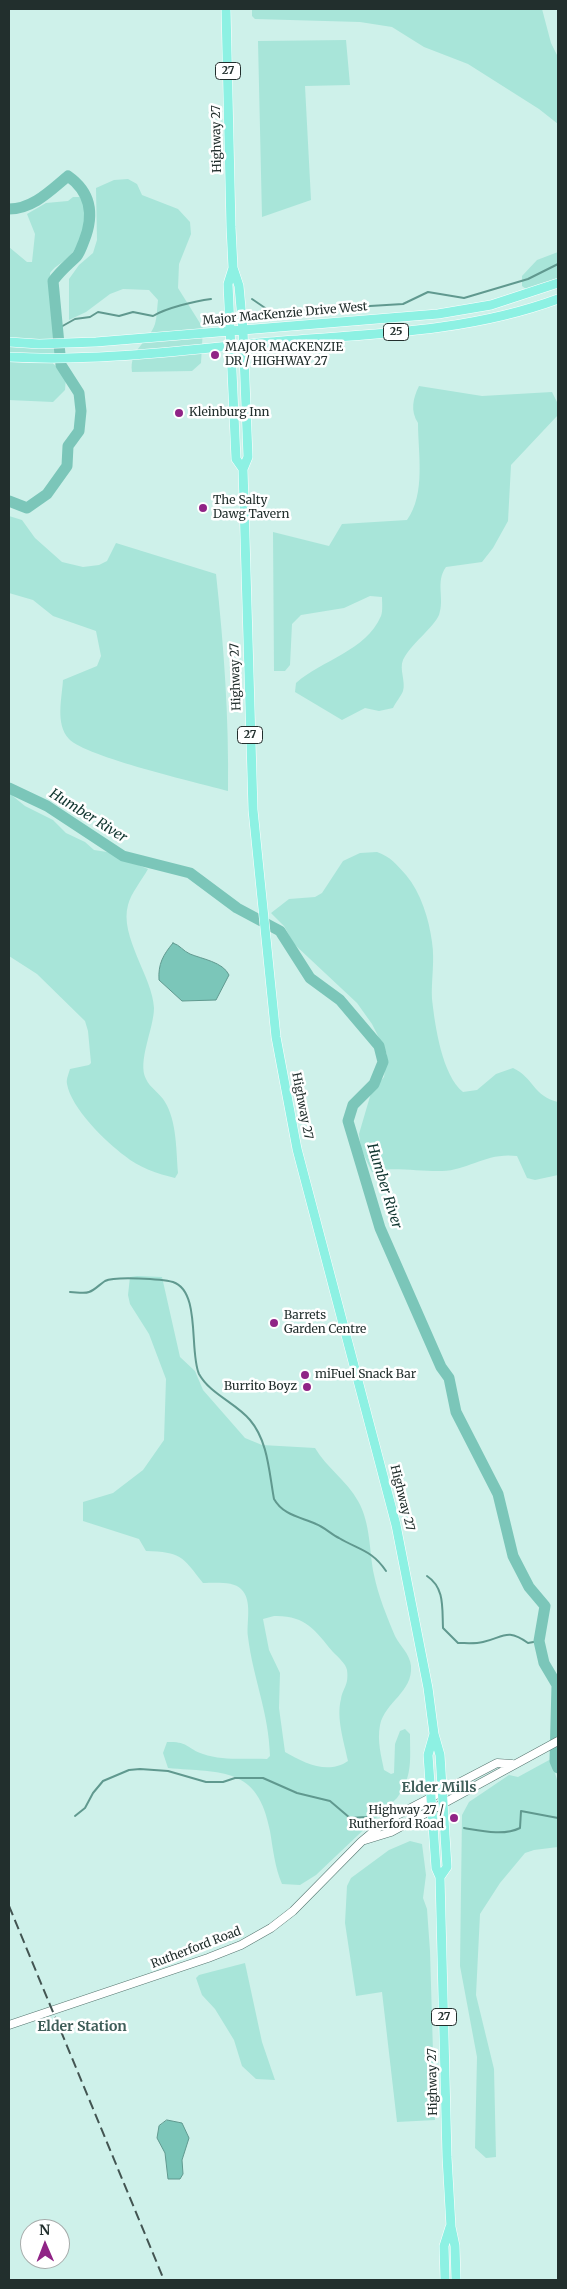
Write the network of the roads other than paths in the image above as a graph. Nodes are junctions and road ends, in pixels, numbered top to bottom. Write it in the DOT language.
graph roads {
  1 [pos="226,9"];
  2 [pos="234,268"];
  3 [pos="558,283"];
  4 [pos="558,299"];
  5 [pos="243,330"];
  6 [pos="230,331"];
  7 [pos="9,342"];
  8 [pos="244,345"];
  9 [pos="231,346"];
  10 [pos="9,357"];
  11 [pos="242,469"];
  12 [pos="434,1734"];
  13 [pos="558,1741"];
  14 [pos="512,1764"];
  15 [pos="443,1790"];
  16 [pos="432,1796"];
  17 [pos="444,1803"];
  18 [pos="432,1809"];
  19 [pos="361,1842"];
  20 [pos="440,1877"];
  21 [pos="9,2026"];
  22 [pos="451,2227"];
  23 [pos="445,2280"];
  24 [pos="456,2280"];
  1 -- 2 [label="main road, Highway 27 / 27"];
  2 -- 5 [label="main road, Highway 27 / 27"];
  2 -- 6 [label="main road, Highway 27 / 27"];
  3 -- 5 [label="main road, Major MacKenzie Drive West / 25"];
  4 -- 8 [label="main road, 25"];
  5 -- 6 [label="main road, Major MacKenzie Drive West / 25"];
  5 -- 8 [label="main road, Highway 27 / 27"];
  6 -- 7 [label="main road, Major MacKenzie Drive West / 25"];
  6 -- 9 [label="main road, Highway 27 / 27"];
  8 -- 9 [label="main road, 25"];
  8 -- 11 [label="main road, Highway 27 / 27"];
  9 -- 10 [label="main road, 25"];
  9 -- 11 [label="main road, Highway 27 / 27"];
  11 -- 12 [label="main road, Highway 27 / 27"];
  12 -- 15 [label="main road, Highway 27 / 27"];
  12 -- 16 [label="main road, Highway 27 / 27"];
  13 -- 14 [label="main road, Rutherford Road"];
  14 -- 15 [label="main road, Rutherford Road"];
  14 -- 17 [label="main road, Rutherford Road"];
  15 -- 16 [label="main road, Rutherford Road"];
  15 -- 17 [label="main road, Highway 27 / 27"];
  16 -- 18 [label="main road, Highway 27 / 27"];
  16 -- 19 [label="main road, Rutherford Road"];
  17 -- 18 [label="main road, Rutherford Road"];
  17 -- 20 [label="main road, Highway 27 / 27"];
  18 -- 19 [label="main road, Rutherford Road"];
  18 -- 20 [label="main road, Highway 27 / 27"];
  19 -- 21 [label="main road, Rutherford Road"];
  20 -- 22 [label="main road, Highway 27 / 27"];
  22 -- 23 [label="main road, Highway 27 / 27"];
  22 -- 24 [label="main road, Highway 27 / 27"];
}
